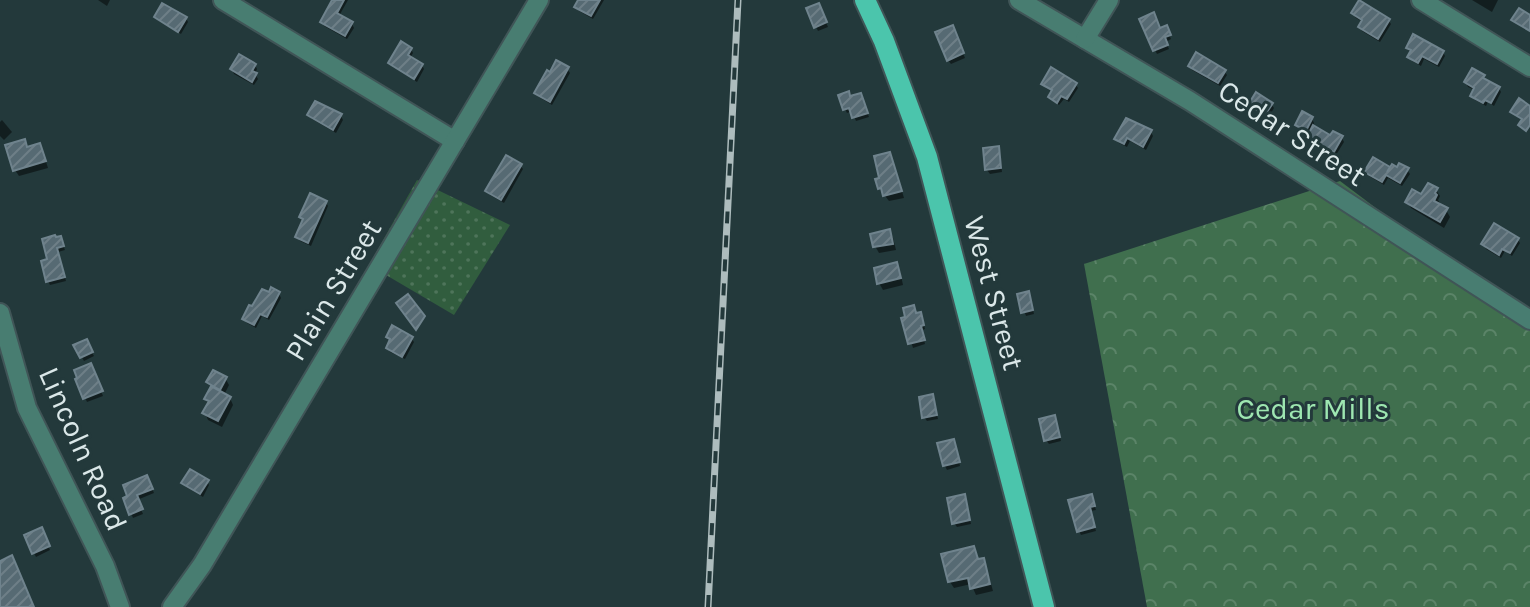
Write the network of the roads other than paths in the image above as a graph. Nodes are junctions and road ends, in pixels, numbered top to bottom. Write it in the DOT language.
graph roads {
  1 [pos="223,0"];
  2 [pos="539,0"];
  3 [pos="865,0"];
  4 [pos="1019,0"];
  5 [pos="1109,0"];
  6 [pos="1421,0"];
  7 [pos="1085,39"];
  8 [pos="1530,67"];
  9 [pos="455,141"];
  10 [pos="0,313"];
  11 [pos="1530,320"];
  12 [pos="120,607"];
  13 [pos="172,607"];
  14 [pos="1044,607"];
  1 -- 9 [label="street"];
  2 -- 9 [label="street, Plain Street"];
  3 -- 14 [label="main road, West Street"];
  4 -- 7 [label="street, Cedar Street"];
  5 -- 7 [label="street"];
  6 -- 8 [label="street"];
  7 -- 11 [label="street, Cedar Street"];
  9 -- 13 [label="street, Plain Street"];
  10 -- 12 [label="street, Lincoln Road"];
}
